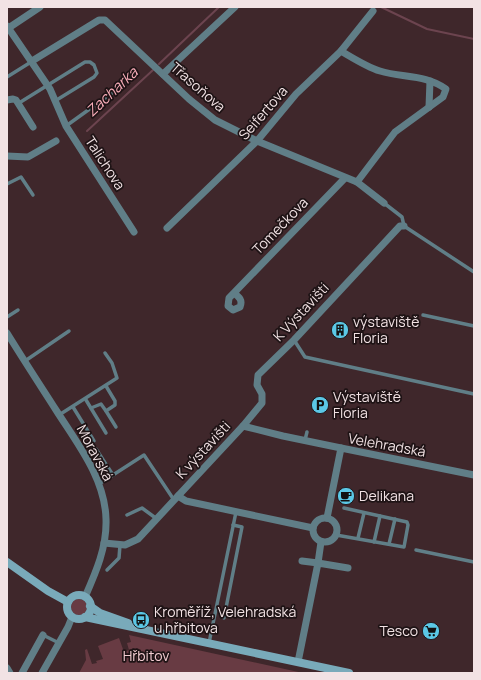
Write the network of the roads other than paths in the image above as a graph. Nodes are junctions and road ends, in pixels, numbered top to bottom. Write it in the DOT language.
graph roads {
  1 [pos="40,7"];
  2 [pos="235,7"];
  3 [pos="373,11"];
  4 [pos="7,27"];
  5 [pos="341,52"];
  6 [pos="32,61"];
  7 [pos="163,74"];
  8 [pos="7,77"];
  9 [pos="430,81"];
  10 [pos="48,85"];
  11 [pos="123,85"];
  12 [pos="7,100"];
  13 [pos="55,101"];
  14 [pos="18,104"];
  15 [pos="429,107"];
  16 [pos="66,126"];
  17 [pos="33,127"];
  18 [pos="56,141"];
  19 [pos="257,141"];
  20 [pos="7,156"];
  21 [pos="345,178"];
  22 [pos="357,182"];
  23 [pos="7,184"];
  24 [pos="33,195"];
  25 [pos="384,203"];
  26 [pos="404,226"];
  27 [pos="168,228"];
  28 [pos="134,232"];
  29 [pos="474,272"];
  30 [pos="234,293"];
  31 [pos="18,310"];
  32 [pos="423,315"];
  33 [pos="7,317"];
  34 [pos="474,326"];
  35 [pos="69,331"];
  36 [pos="7,334"];
  37 [pos="294,340"];
  38 [pos="105,353"];
  39 [pos="25,361"];
  40 [pos="106,386"];
  41 [pos="474,394"];
  42 [pos="86,400"];
  43 [pos="73,407"];
  44 [pos="91,408"];
  45 [pos="106,411"];
  46 [pos="59,415"];
  47 [pos="244,426"];
  48 [pos="116,427"];
  49 [pos="307,432"];
  50 [pos="106,433"];
  51 [pos="305,440"];
  52 [pos="94,441"];
  53 [pos="341,448"];
  54 [pos="96,449"];
  55 [pos="113,475"];
  56 [pos="474,475"];
  57 [pos="99,484"];
  58 [pos="176,498"];
  59 [pos="344,508"];
  60 [pos="236,512"];
  61 [pos="364,513"];
  62 [pos="127,515"];
  63 [pos="380,516"];
  64 [pos="327,518"];
  65 [pos="157,519"];
  66 [pos="395,519"];
  67 [pos="233,525"];
  68 [pos="313,528"];
  69 [pos="336,535"];
  70 [pos="358,538"];
  71 [pos="321,542"];
  72 [pos="374,542"];
  73 [pos="104,543"];
  74 [pos="389,544"];
  75 [pos="120,545"];
  76 [pos="416,550"];
  77 [pos="302,561"];
  78 [pos="7,562"];
  79 [pos="474,562"];
  80 [pos="318,563"];
  81 [pos="348,568"];
  82 [pos="107,570"];
  83 [pos="85,597"];
  84 [pos="68,602"];
  85 [pos="90,606"];
  86 [pos="72,617"];
  87 [pos="85,617"];
  88 [pos="224,618"];
  89 [pos="150,630"];
  90 [pos="43,635"];
  91 [pos="59,643"];
  92 [pos="209,643"];
  93 [pos="298,662"];
  94 [pos="7,668"];
  95 [pos="10,673"];
  96 [pos="22,673"];
  97 [pos="42,673"];
  98 [pos="349,673"];
  1 -- 4 [label="street"];
  2 -- 7 [label="street"];
  3 -- 5 [label="street, Seifertova"];
  4 -- 6 [label="street, Talichova"];
  5 -- 9 [label="street"];
  5 -- 19 [label="street, Seifertova"];
  6 -- 7 [label="street, Třasoňova"];
  6 -- 8 [label="lane"];
  6 -- 10 [label="street, Talichova"];
  7 -- 19 [label="street, Třasoňova"];
  9 -- 15 [label="street"];
  9 -- 15 [label="street"];
  10 -- 13 [label="street, Talichova"];
  10 -- 13 [label="lane"];
  10 -- 14 [label="lane"];
  11 -- 16 [label="lane"];
  12 -- 14 [label="street"];
  13 -- 16 [label="street, Talichova"];
  14 -- 17 [label="street"];
  15 -- 22 [label="street"];
  16 -- 28 [label="street, Talichova"];
  18 -- 20 [label="street"];
  19 -- 21 [label="street, Třasoňova"];
  19 -- 27 [label="street, Seifertova"];
  21 -- 22 [label="street, Třasoňova"];
  21 -- 30 [label="street, Tomečkova"];
  22 -- 25 [label="street, Třasoňova"];
  23 -- 24 [label="lane"];
  25 -- 26 [label="lane"];
  26 -- 29 [label="lane"];
  26 -- 37 [label="street, K Výstavišti"];
  31 -- 33 [label="lane"];
  32 -- 34 [label="lane"];
  35 -- 39 [label="lane"];
  36 -- 39 [label="street, Moravská"];
  37 -- 41 [label="lane"];
  37 -- 47 [label="street, K Výstavišti"];
  38 -- 40 [label="lane"];
  39 -- 46 [label="street, Moravská"];
  40 -- 42 [label="lane"];
  40 -- 45 [label="lane"];
  42 -- 43 [label="lane"];
  42 -- 44 [label="lane"];
  43 -- 46 [label="lane"];
  43 -- 52 [label="lane"];
  44 -- 45 [label="lane"];
  44 -- 50 [label="lane"];
  45 -- 48 [label="lane"];
  46 -- 57 [label="street, Moravská"];
  47 -- 51 [label="street, K výstavišti"];
  47 -- 58 [label="street, K výstavišti"];
  49 -- 51 [label="lane"];
  51 -- 53 [label="street, K výstavišti"];
  53 -- 56 [label="street, Velehradská"];
  53 -- 64 [label="street, Velehradská"];
  54 -- 55 [label="lane"];
  55 -- 57 [label="lane"];
  55 -- 58 [label="lane"];
  57 -- 73 [label="street, Moravská"];
  58 -- 60 [label="street"];
  58 -- 65 [label="street, K výstavišti"];
  59 -- 61 [label="lane"];
  60 -- 67 [label="lane"];
  60 -- 68 [label="street"];
  61 -- 63 [label="lane"];
  61 -- 70 [label="lane"];
  62 -- 65 [label="lane"];
  63 -- 66 [label="lane"];
  63 -- 72 [label="lane"];
  64 -- 68 [label="street"];
  64 -- 69 [label="street"];
  65 -- 75 [label="street, K výstavišti"];
  66 -- 74 [label="lane"];
  66 -- 74 [label="lane"];
  67 -- 88 [label="lane"];
  67 -- 92 [label="lane"];
  68 -- 71 [label="street"];
  69 -- 70 [label="lane"];
  69 -- 71 [label="street"];
  70 -- 72 [label="lane"];
  71 -- 80 [label="street"];
  72 -- 74 [label="lane"];
  73 -- 75 [label="street, K výstavišti"];
  73 -- 83 [label="street, Moravská"];
  75 -- 82 [label="lane"];
  76 -- 79 [label="lane"];
  77 -- 80 [label="street"];
  78 -- 84 [label="main road"];
  80 -- 81 [label="street"];
  80 -- 93 [label="street"];
  83 -- 84 [label="main road"];
  83 -- 85 [label="main road"];
  84 -- 86 [label="main road"];
  85 -- 87 [label="main road"];
  85 -- 89 [label="main road"];
  86 -- 87 [label="main road"];
  86 -- 91 [label="street"];
  87 -- 89 [label="main road"];
  89 -- 92 [label="main road"];
  90 -- 91 [label="lane"];
  90 -- 96 [label="street"];
  91 -- 97 [label="street"];
  92 -- 93 [label="main road"];
  93 -- 98 [label="main road"];
  94 -- 95 [label="street"];
}
